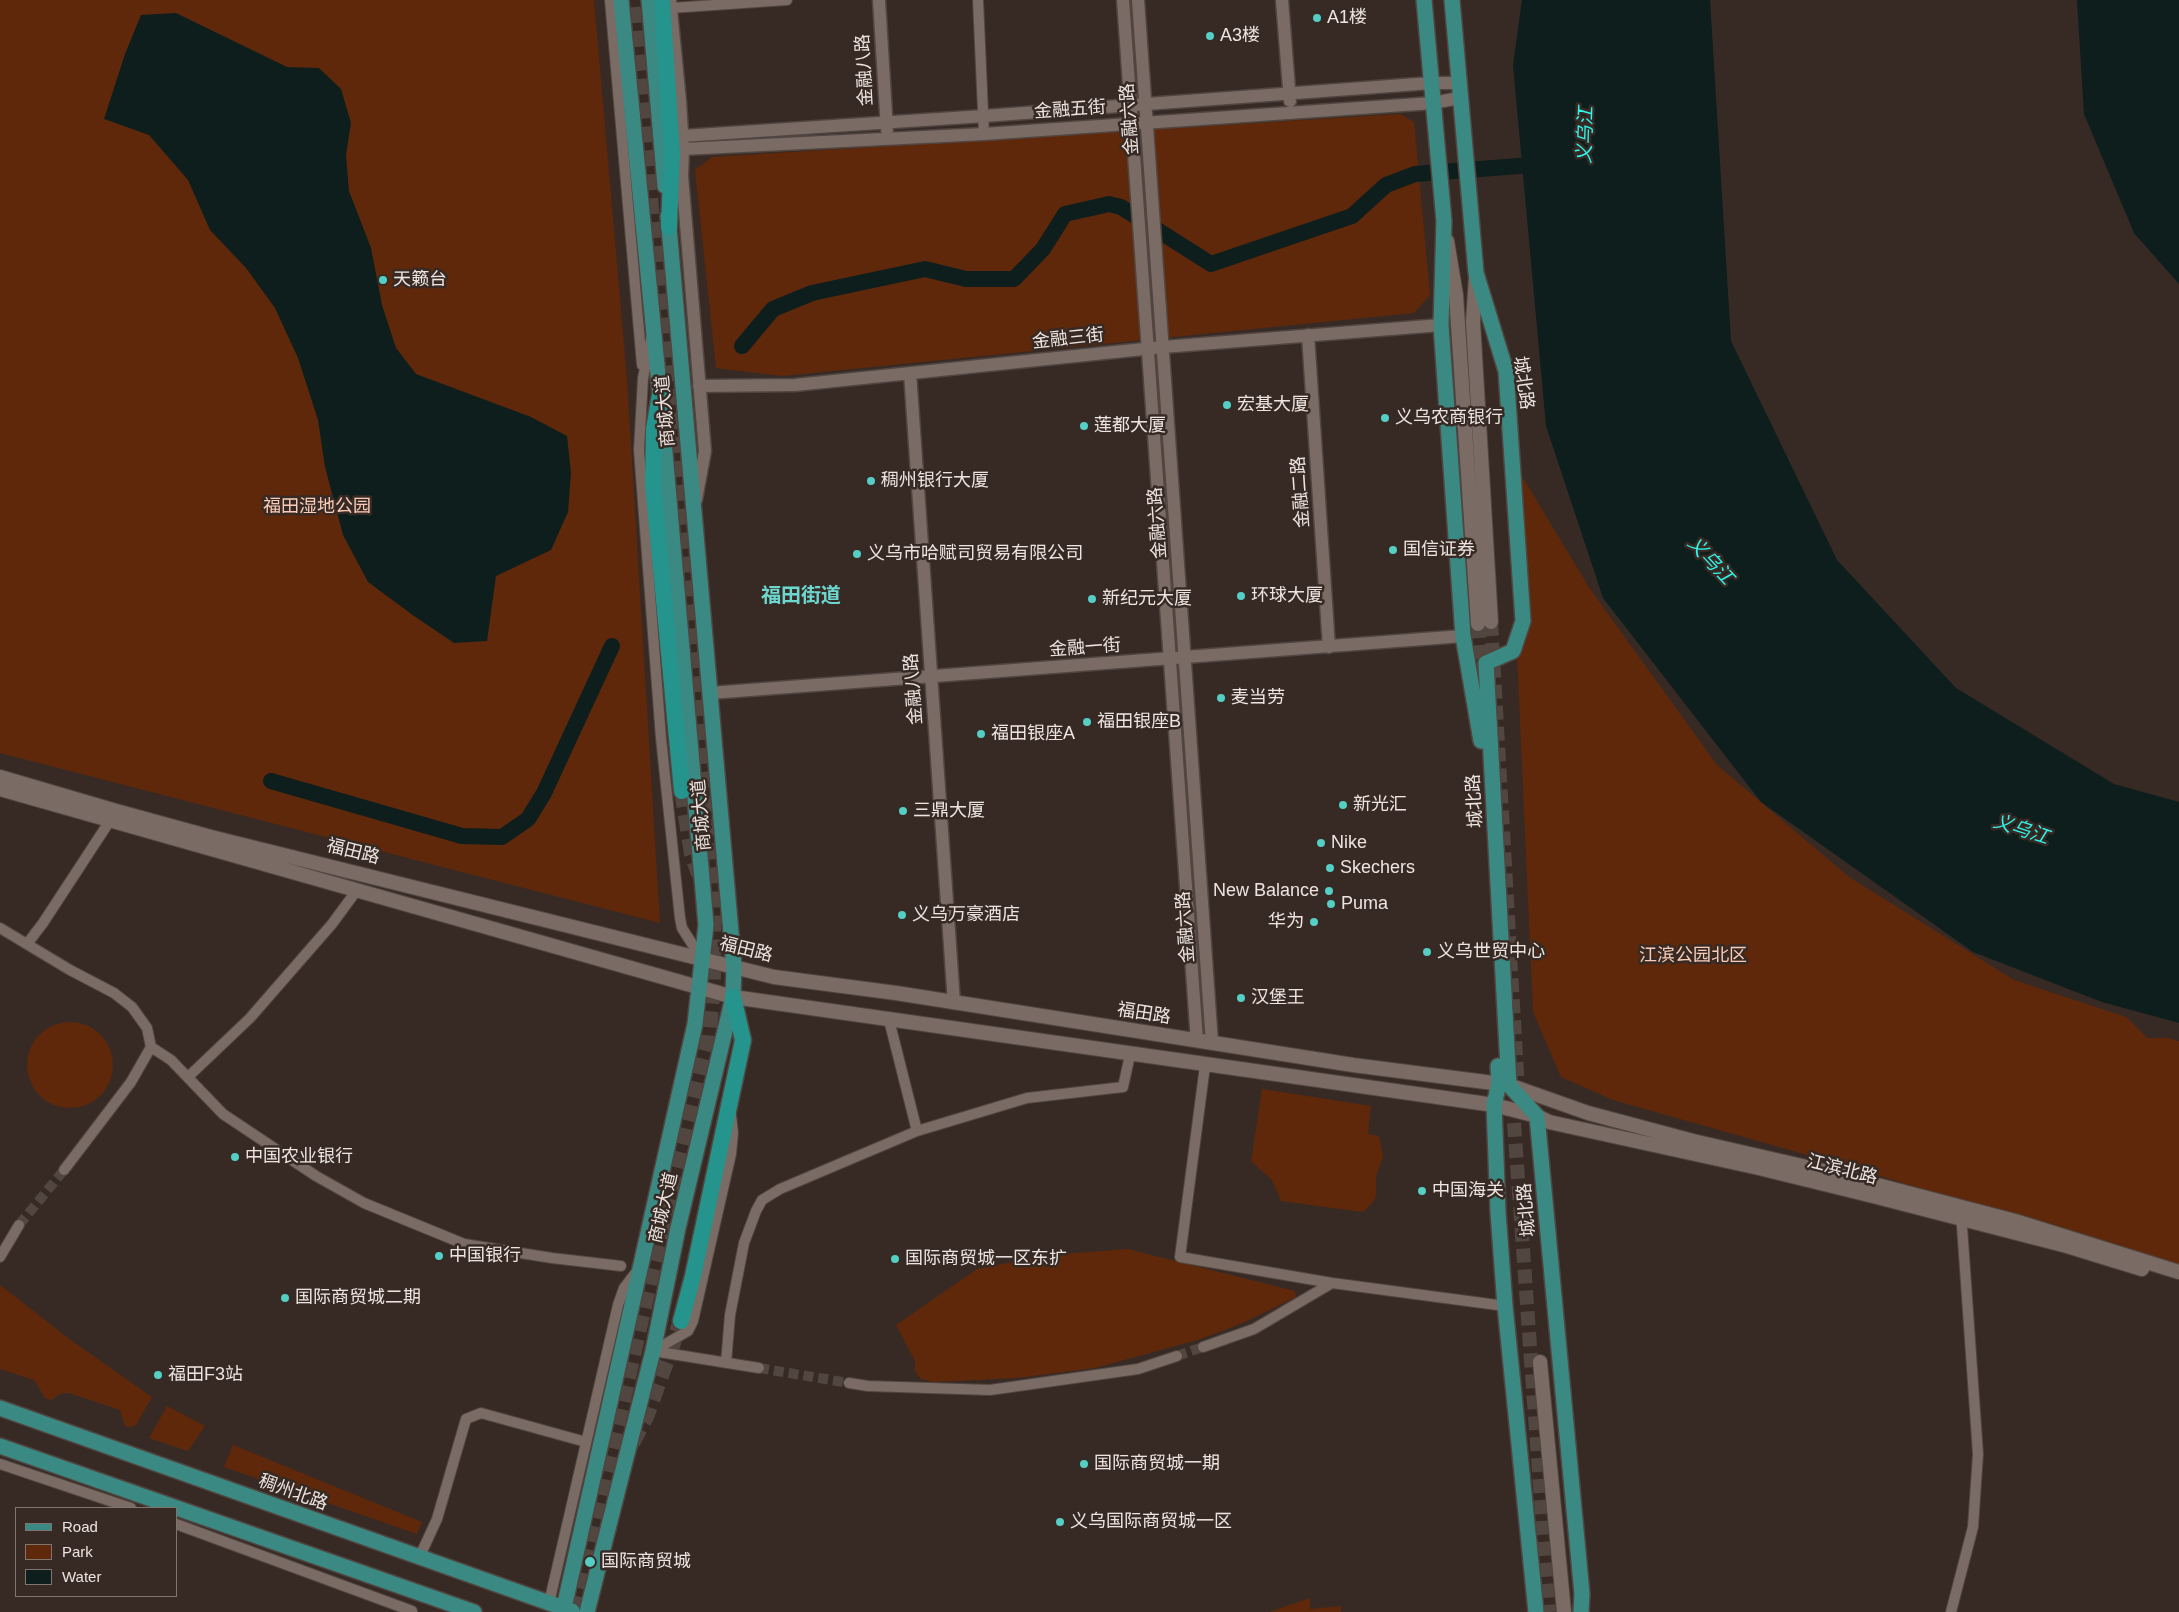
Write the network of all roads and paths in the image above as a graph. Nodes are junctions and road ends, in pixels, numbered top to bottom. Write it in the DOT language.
graph roads {
  1 [pos="610,0"];
  2 [pos="621,0"];
  3 [pos="649,0"];
  4 [pos="787,0"];
  5 [pos="879,0"];
  6 [pos="978,0"];
  7 [pos="1122,0"];
  8 [pos="1138,0"];
  9 [pos="1282,0"];
  10 [pos="1424,0"];
  11 [pos="1452,0"];
  12 [pos="668,3"];
  13 [pos="1431,83"];
  14 [pos="1458,83"];
  15 [pos="1290,94"];
  16 [pos="1460,98"];
  17 [pos="1433,103"];
  18 [pos="1146,104"];
  19 [pos="1130,106"];
  20 [pos="1291,111"];
  21 [pos="984,116"];
  22 [pos="1147,122"];
  23 [pos="886,123"];
  24 [pos="1131,124"];
  25 [pos="984,134"];
  26 [pos="888,137"];
  27 [pos="682,142"];
  28 [pos="1443,214"];
  29 [pos="669,227"];
  30 [pos="1476,273"];
  31 [pos="1441,325"];
  32 [pos="653,329"];
  33 [pos="1308,335"];
  34 [pos="1163,347"];
  35 [pos="1147,348"];
  36 [pos="910,373"];
  37 [pos="643,378"];
  38 [pos="699,386"];
  39 [pos="660,395"];
  40 [pos="694,509"];
  41 [pos="1463,636"];
  42 [pos="1329,647"];
  43 [pos="1186,658"];
  44 [pos="1168,660"];
  45 [pos="931,677"];
  46 [pos="710,693"];
  47 [pos="0,777"];
  48 [pos="0,789"];
  49 [pos="682,791"];
  50 [pos="113,816"];
  51 [pos="356,890"];
  52 [pos="0,928"];
  53 [pos="27,944"];
  54 [pos="701,958"];
  55 [pos="734,967"];
  56 [pos="698,988"];
  57 [pos="733,997"];
  58 [pos="954,1003"];
  59 [pos="889,1020"];
  60 [pos="1196,1041"];
  61 [pos="1212,1043"];
  62 [pos="151,1047"];
  63 [pos="1130,1055"];
  64 [pos="1205,1066"];
  65 [pos="188,1077"];
  66 [pos="1504,1084"];
  67 [pos="730,1098"];
  68 [pos="1494,1106"];
  69 [pos="1537,1116"];
  70 [pos="917,1131"];
  71 [pos="64,1170"];
  72 [pos="1961,1213"];
  73 [pos="19,1225"];
  74 [pos="0,1257"];
  75 [pos="621,1266"];
  76 [pos="641,1266"];
  77 [pos="2179,1272"];
  78 [pos="2179,1282"];
  79 [pos="1332,1283"];
  80 [pos="1505,1306"];
  81 [pos="682,1321"];
  82 [pos="1203,1347"];
  83 [pos="653,1351"];
  84 [pos="1177,1356"];
  85 [pos="1540,1362"];
  86 [pos="726,1363"];
  87 [pos="759,1368"];
  88 [pos="849,1383"];
  89 [pos="0,1408"];
  90 [pos="586,1442"];
  91 [pos="0,1446"];
  92 [pos="0,1464"];
  93 [pos="128,1507"];
  94 [pos="174,1507"];
  95 [pos="178,1508"];
  96 [pos="178,1525"];
  97 [pos="419,1558"];
  98 [pos="549,1603"];
  99 [pos="412,1611"];
  100 [pos="567,1611"];
  101 [pos="474,1612"];
  102 [pos="587,1612"];
  103 [pos="1536,1612"];
  104 [pos="1564,1612"];
  105 [pos="1581,1612"];
  106 [pos="1951,1612"];
  1 -- 37 [label="street"];
  2 -- 32 [label="main road, 商城大道"];
  3 -- 29 [label="main road, 商城大道"];
  4 -- 12 [label="street"];
  5 -- 23 [label="street, 金融八路"];
  6 -- 21 [label="street"];
  7 -- 19 [label="street, 金融六路"];
  8 -- 18 [label="street, 金融六路"];
  9 -- 15 [label="street"];
  10 -- 13 [label="main road, 城北路"];
  11 -- 14 [label="main road, 城北路"];
  12 -- 27 [label="street"];
  12 -- 29 [label="highway"];
  13 -- 14 [label="street, 金融五街"];
  13 -- 15 [label="street, 金融五街"];
  13 -- 17 [label="main road, 城北路"];
  14 -- 16 [label="main road, 城北路"];
  15 -- 18 [label="street, 金融五街"];
  15 -- 20 [label="street"];
  16 -- 17 [label="street, 金融五街"];
  16 -- 30 [label="main road, 城北路"];
  17 -- 20 [label="street, 金融五街"];
  17 -- 28 [label="main road, 城北路"];
  18 -- 19 [label="street, 金融五街"];
  18 -- 22 [label="street, 金融六路"];
  19 -- 21 [label="street, 金融五街"];
  19 -- 24 [label="street, 金融六路"];
  20 -- 22 [label="street, 金融五街"];
  21 -- 23 [label="street, 金融五街"];
  21 -- 25 [label="street"];
  22 -- 24 [label="street, 金融五街"];
  22 -- 34 [label="street, 金融六路"];
  23 -- 26 [label="street, 金融八路"];
  23 -- 27 [label="street, 金融五街"];
  24 -- 25 [label="street, 金融五街"];
  24 -- 35 [label="street, 金融六路"];
  25 -- 26 [label="street, 金融五街"];
  26 -- 27 [label="street, 金融五街"];
  27 -- 38 [label="street"];
  28 -- 30 [label="main road"];
  28 -- 31 [label="main road, 城北路"];
  29 -- 40 [label="main road, 商城大道"];
  30 -- 66 [label="main road, 城北路"];
  31 -- 33 [label="street, 金融三街"];
  31 -- 41 [label="main road, 城北路"];
  32 -- 37 [label="street"];
  32 -- 39 [label="main road, 商城大道"];
  33 -- 34 [label="street, 金融三街"];
  33 -- 42 [label="street, 金融二路"];
  34 -- 35 [label="street, 金融三街"];
  34 -- 43 [label="street, 金融六路"];
  35 -- 36 [label="street, 金融三街"];
  35 -- 44 [label="street, 金融六路"];
  36 -- 38 [label="street, 金融三街"];
  36 -- 45 [label="street, 金融八路"];
  37 -- 54 [label="street"];
  38 -- 40 [label="street"];
  39 -- 49 [label="highway"];
  39 -- 54 [label="main road, 商城大道"];
  40 -- 46 [label="main road, 商城大道"];
  41 -- 42 [label="street, 金融一街"];
  41 -- 66 [label="main road, 城北路"];
  42 -- 43 [label="street, 金融一街"];
  43 -- 44 [label="street, 金融一街"];
  43 -- 61 [label="street, 金融六路"];
  44 -- 45 [label="street, 金融一街"];
  44 -- 60 [label="street, 金融六路"];
  45 -- 46 [label="street, 金融一街"];
  45 -- 58 [label="street, 金融八路"];
  46 -- 55 [label="main road, 商城大道"];
  47 -- 50 [label="main road, 福田路"];
  48 -- 50 [label="main road, 福田路"];
  50 -- 51 [label="main road, 福田路"];
  50 -- 53 [label="street"];
  50 -- 54 [label="main road, 福田路"];
  51 -- 56 [label="main road, 福田路"];
  51 -- 65 [label="street"];
  52 -- 53 [label="street"];
  53 -- 62 [label="street"];
  54 -- 55 [label="main road, 福田路"];
  54 -- 56 [label="main road, 商城大道"];
  55 -- 57 [label="main road, 商城大道"];
  55 -- 58 [label="main road, 福田路"];
  56 -- 57 [label="main road, 福田路"];
  56 -- 76 [label="main road, 商城大道"];
  57 -- 59 [label="main road, 福田路"];
  57 -- 67 [label="highway"];
  57 -- 83 [label="main road, 商城大道"];
  58 -- 60 [label="main road, 福田路"];
  59 -- 63 [label="main road, 福田路"];
  59 -- 70 [label="street"];
  60 -- 61 [label="main road, 福田路"];
  61 -- 66 [label="main road, 福田路"];
  62 -- 65 [label="street"];
  62 -- 71 [label="street"];
  63 -- 64 [label="main road, 福田路"];
  63 -- 70 [label="street"];
  64 -- 68 [label="main road, 福田路"];
  64 -- 79 [label="street"];
  65 -- 75 [label="street"];
  66 -- 68 [label="main road, 城北路"];
  66 -- 69 [label="main road"];
  66 -- 72 [label="main road, 江滨北路"];
  67 -- 81 [label="highway"];
  67 -- 83 [label="street"];
  68 -- 69 [label="main road, 江滨北路"];
  68 -- 80 [label="main road, 城北路"];
  69 -- 72 [label="main road, 江滨北路"];
  69 -- 105 [label="main road, 城北路"];
  70 -- 86 [label="street"];
  72 -- 77 [label="main road, 江滨北路"];
  72 -- 78 [label="main road, 江滨北路"];
  72 -- 106 [label="street"];
  73 -- 74 [label="street"];
  76 -- 90 [label="street"];
  76 -- 100 [label="main road, 商城大道"];
  79 -- 80 [label="street"];
  79 -- 82 [label="street"];
  80 -- 103 [label="main road, 城北路"];
  83 -- 86 [label="street"];
  83 -- 102 [label="main road, 商城大道"];
  84 -- 88 [label="street"];
  85 -- 104 [label="main road"];
  86 -- 87 [label="street"];
  89 -- 97 [label="main road, 稠州北路"];
  90 -- 97 [label="street"];
  90 -- 98 [label="street"];
  91 -- 94 [label="main road"];
  92 -- 93 [label="street"];
  95 -- 101 [label="main road"];
  96 -- 99 [label="street"];
  97 -- 98 [label="main road, 稠州北路"];
  98 -- 100 [label="main road, 稠州北路"];
}
